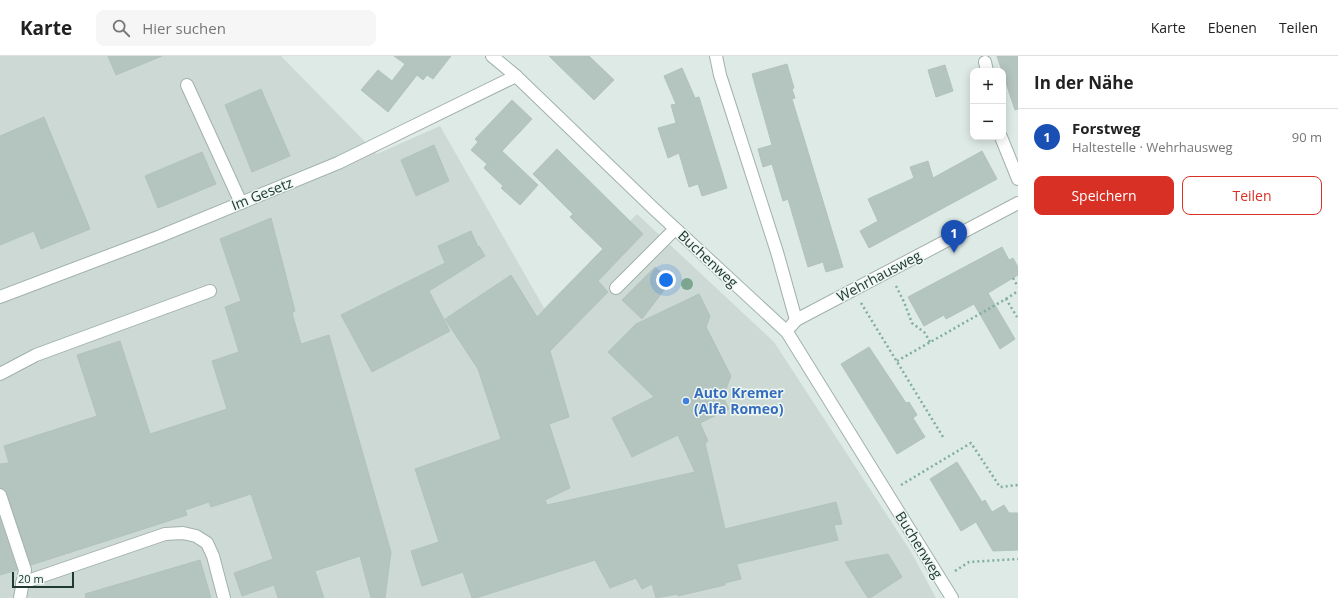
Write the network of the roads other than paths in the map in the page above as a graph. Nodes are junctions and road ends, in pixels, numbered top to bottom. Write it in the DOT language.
graph roads {
  1 [pos="492,56"];
  2 [pos="716,56"];
  3 [pos="516,76"];
  4 [pos="187,85"];
  5 [pos="1002,140"];
  6 [pos="1018,179"];
  7 [pos="241,203"];
  8 [pos="1018,203"];
  9 [pos="675,229"];
  10 [pos="616,288"];
  11 [pos="210,291"];
  12 [pos="0,297"];
  13 [pos="796,320"];
  14 [pos="787,332"];
  15 [pos="0,374"];
  16 [pos="0,495"];
  17 [pos="22,583"];
  18 [pos="20,598"];
  19 [pos="224,598"];
  20 [pos="952,598"];
  1 -- 3 [label="street, Buchenweg"];
  2 -- 13 [label="street"];
  3 -- 7 [label="street, Im Gesetz"];
  3 -- 9 [label="street, Buchenweg"];
  4 -- 7 [label="street"];
  5 -- 6 [label="street"];
  7 -- 12 [label="street, Im Gesetz"];
  8 -- 13 [label="street, Wehrhausweg"];
  9 -- 10 [label="street"];
  9 -- 14 [label="street, Buchenweg"];
  11 -- 15 [label="street"];
  13 -- 14 [label="street, Wehrhausweg"];
  14 -- 20 [label="street, Buchenweg"];
  16 -- 17 [label="street"];
  17 -- 18 [label="street"];
  17 -- 19 [label="street"];
}
